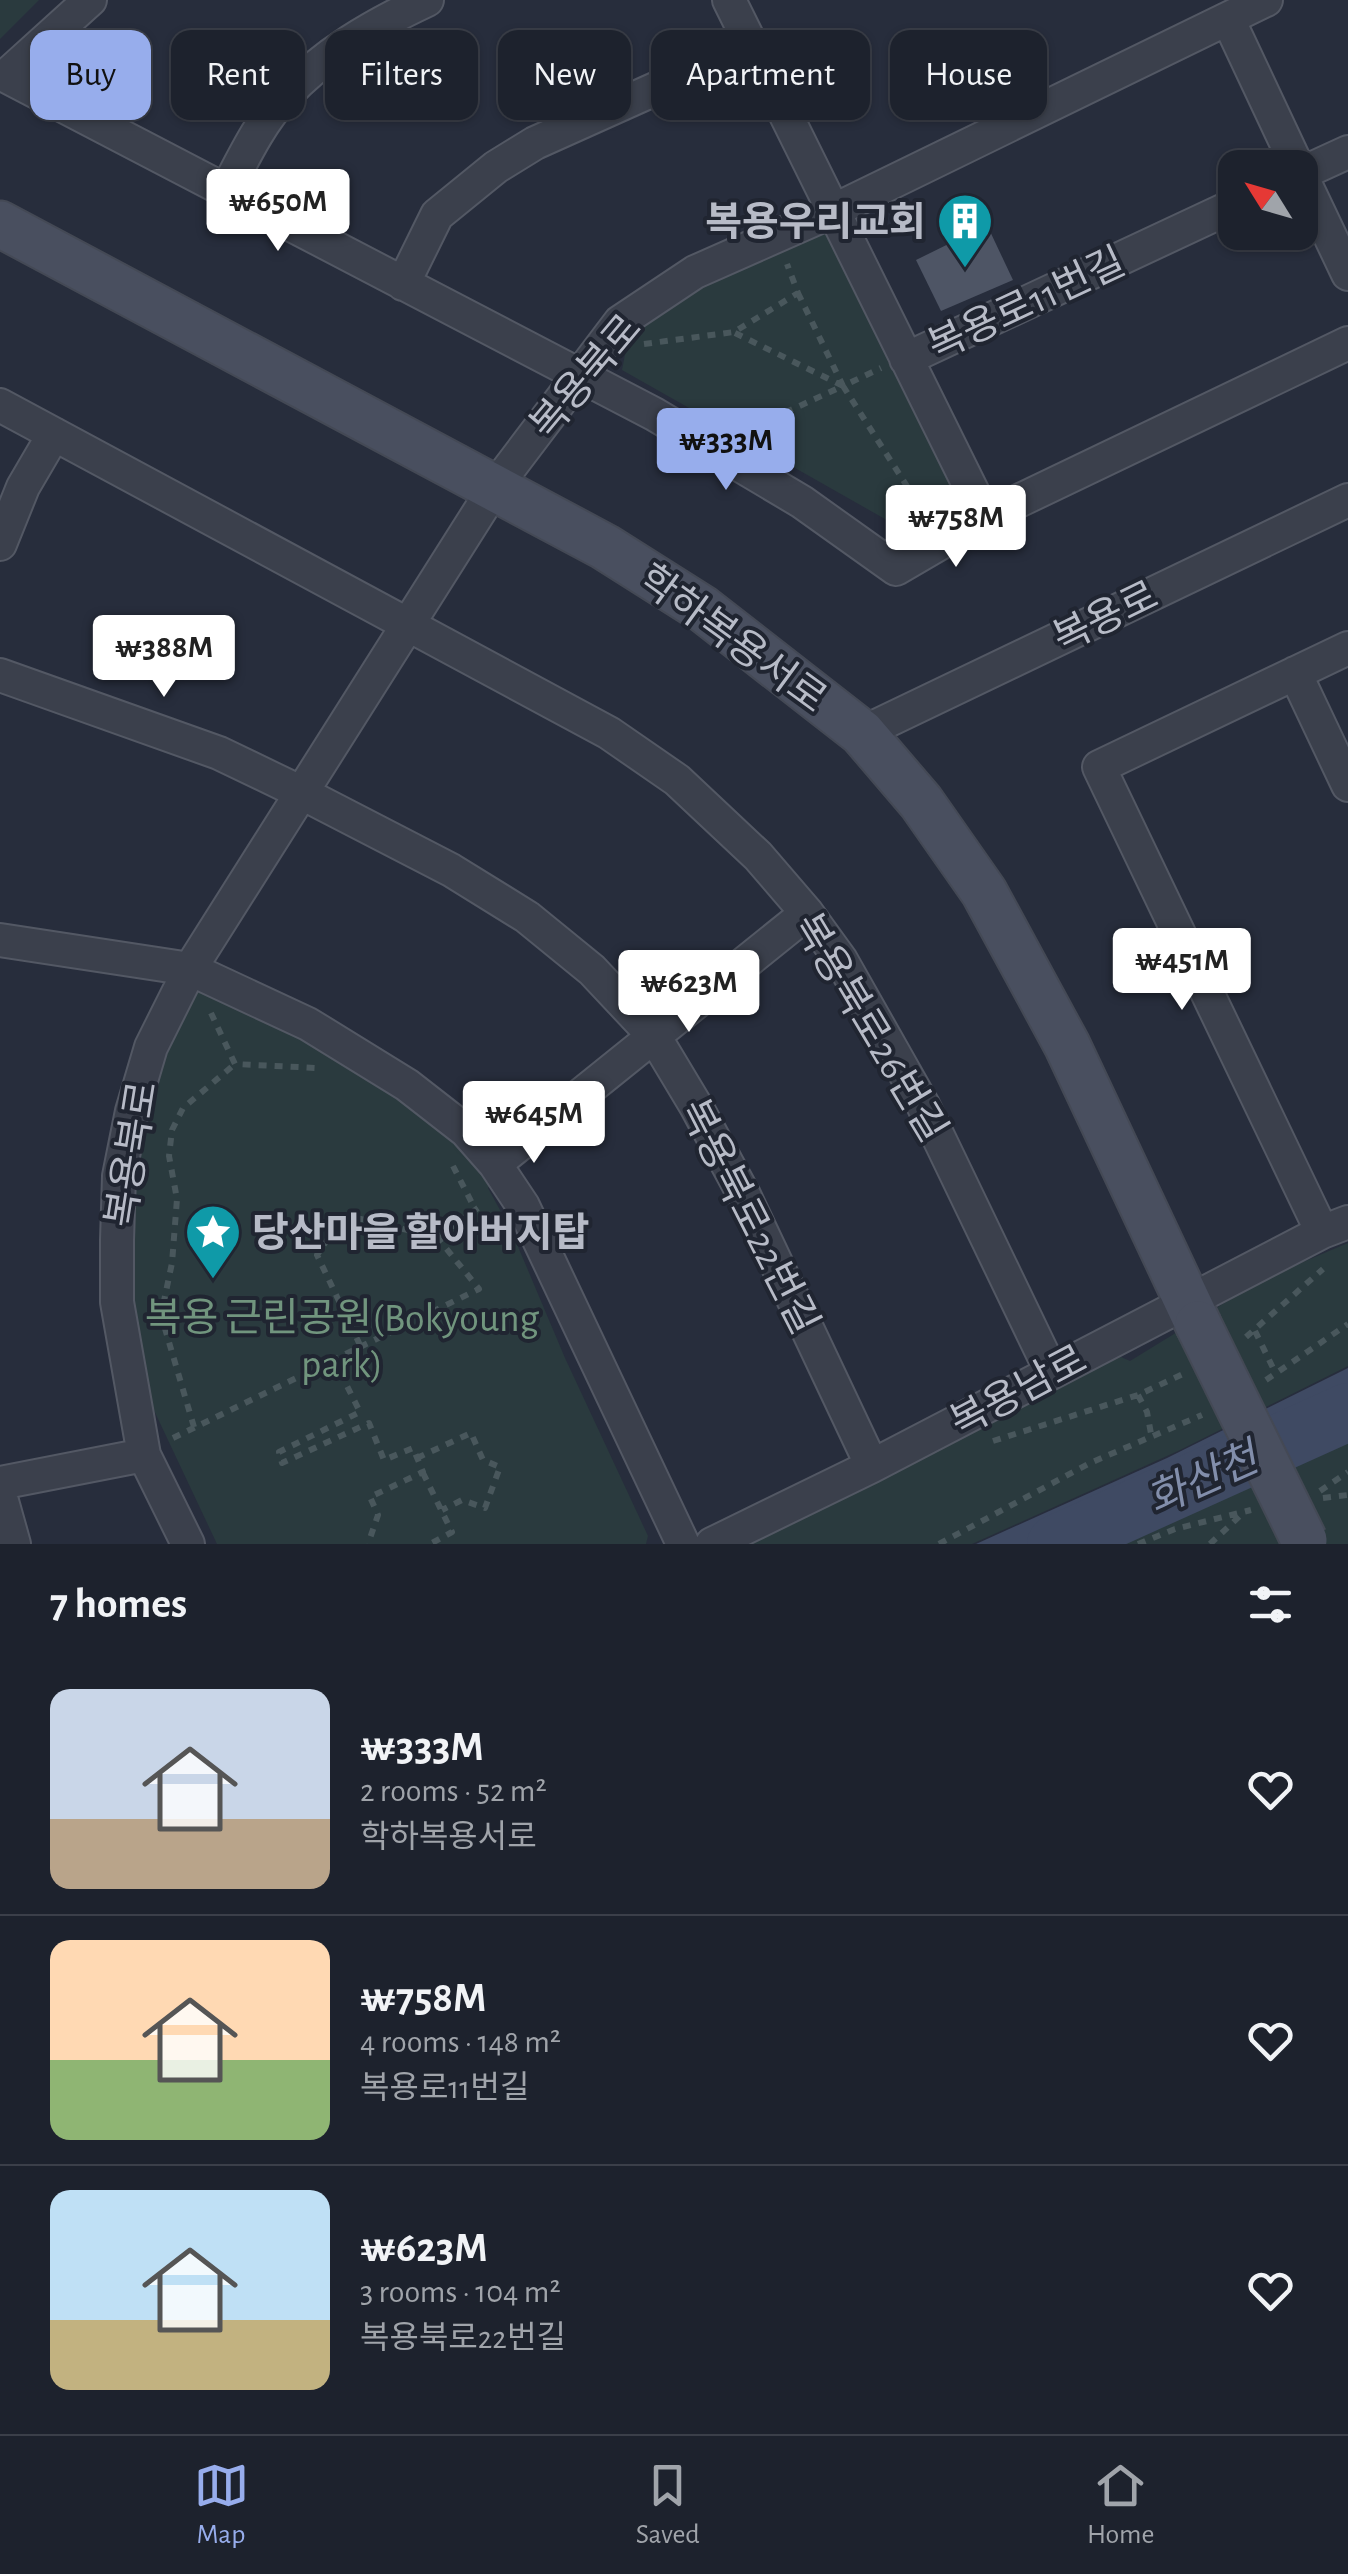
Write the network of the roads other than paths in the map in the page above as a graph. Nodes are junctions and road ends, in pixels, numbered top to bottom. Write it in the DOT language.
graph roads {
  1 [pos="90,0"];
  2 [pos="427,0"];
  3 [pos="729,0"];
  4 [pos="1266,0"];
  5 [pos="1228,19"];
  6 [pos="744,30"];
  7 [pos="651,91"];
  8 [pos="788,120"];
  9 [pos="1290,150"];
  10 [pos="1348,152"];
  11 [pos="1318,164"];
  12 [pos="226,191"];
  13 [pos="1318,210"];
  14 [pos="833,211"];
  15 [pos="1218,213"];
  16 [pos="0,224"];
  17 [pos="1348,274"];
  18 [pos="402,284"];
  19 [pos="1348,343"];
  20 [pos="901,360"];
  21 [pos="580,377"];
  22 [pos="0,404"];
  23 [pos="54,434"];
  24 [pos="495,486"];
  25 [pos="1348,500"];
  26 [pos="985,517"];
  27 [pos="0,544"];
  28 [pos="406,624"];
  29 [pos="1348,648"];
  30 [pos="1295,673"];
  31 [pos="0,675"];
  32 [pos="862,733"];
  33 [pos="1348,786"];
  34 [pos="300,792"];
  35 [pos="807,913"];
  36 [pos="0,940"];
  37 [pos="190,969"];
  38 [pos="654,1036"];
  39 [pos="495,1164"];
  40 [pos="1335,1238"];
  41 [pos="1193,1313"];
  42 [pos="1052,1372"];
  43 [pos="144,1456"];
  44 [pos="872,1466"];
  45 [pos="0,1483"];
  46 [pos="0,1494"];
  47 [pos="1305,1542"];
  48 [pos="14,1544"];
  49 [pos="188,1544"];
  50 [pos="684,1544"];
  51 [pos="712,1544"];
  1 -- 12 [label="street"];
  2 -- 12 [label="street"];
  3 -- 6 [label="street"];
  4 -- 5 [label="street, 복용북로"];
  5 -- 9 [label="street"];
  5 -- 14 [label="street, 복용북로"];
  7 -- 18 [label="street"];
  8 -- 14 [label="street"];
  10 -- 11 [label="street"];
  12 -- 18 [label="street"];
  13 -- 17 [label="street"];
  14 -- 20 [label="street"];
  14 -- 21 [label="street, 복용북로"];
  15 -- 20 [label="street, 복용로11번길"];
  16 -- 24 [label="street, 학하복용서로"];
  18 -- 21 [label="street"];
  19 -- 26 [label="street"];
  20 -- 26 [label="street, 복용로11번길"];
  21 -- 24 [label="street, 복용북로"];
  21 -- 26 [label="street"];
  22 -- 23 [label="street"];
  23 -- 27 [label="street"];
  23 -- 28 [label="street"];
  24 -- 28 [label="street, 복용북로"];
  24 -- 32 [label="street, 학하복용서로"];
  25 -- 32 [label="street, 복용로"];
  28 -- 34 [label="street, 복용북로"];
  28 -- 35 [label="street, 복용북로26번길"];
  29 -- 30 [label="street"];
  30 -- 33 [label="street"];
  30 -- 40 [label="street"];
  31 -- 34 [label="street"];
  32 -- 41 [label="street, 학하복용서로"];
  34 -- 37 [label="street, 복용북로"];
  34 -- 38 [label="street, 복용북로22번길"];
  35 -- 38 [label="street"];
  35 -- 42 [label="street, 복용북로26번길"];
  36 -- 37 [label="street"];
  37 -- 39 [label="street"];
  37 -- 43 [label="street, 복용북로"];
  38 -- 39 [label="street"];
  38 -- 44 [label="street, 복용북로22번길"];
  39 -- 50 [label="street"];
  40 -- 41 [label="street, 복용남로"];
  41 -- 42 [label="street, 복용남로"];
  41 -- 47 [label="street, 학하복용서로, bridge"];
  42 -- 44 [label="street, 복용남로"];
  43 -- 45 [label="street"];
  43 -- 49 [label="street, 복용북로"];
  44 -- 51 [label="street, 복용남로"];
  46 -- 48 [label="street"];
}
